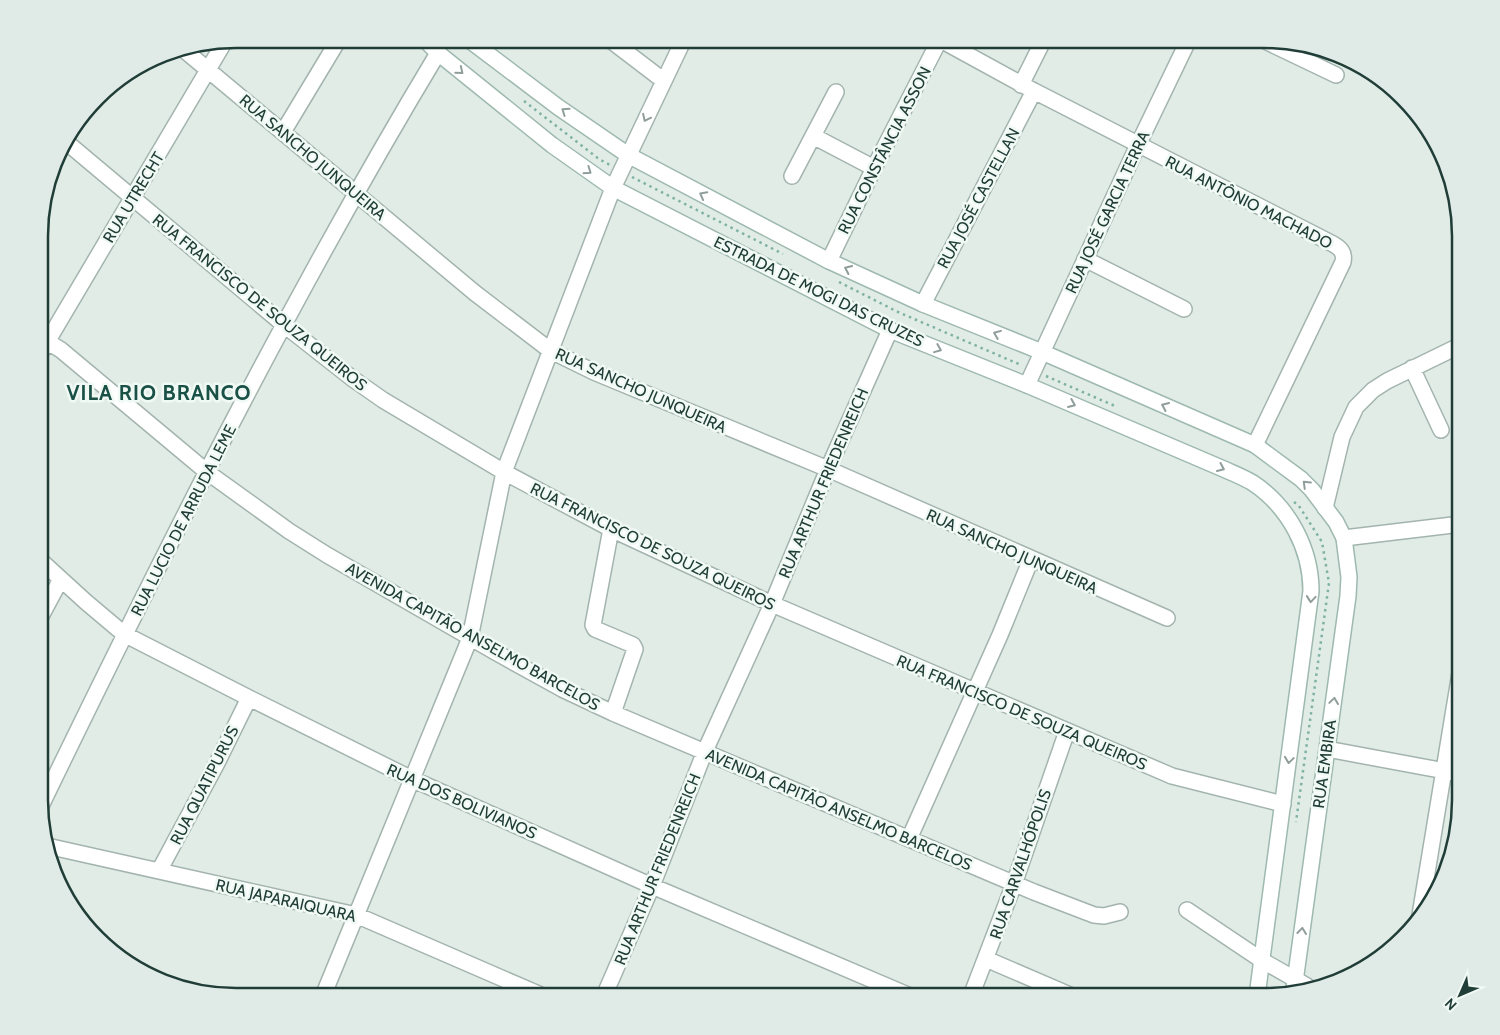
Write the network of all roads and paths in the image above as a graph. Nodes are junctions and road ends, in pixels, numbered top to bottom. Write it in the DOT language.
graph roads {
  1 [pos="221,48"];
  2 [pos="334,48"];
  3 [pos="433,48"];
  4 [pos="469,48"];
  5 [pos="621,48"];
  6 [pos="680,48"];
  7 [pos="934,48"];
  8 [pos="955,48"];
  9 [pos="1041,48"];
  10 [pos="1185,48"];
  11 [pos="1280,48"];
  12 [pos="438,53"];
  13 [pos="189,54"];
  14 [pos="208,69"];
  15 [pos="1336,75"];
  16 [pos="664,81"];
  17 [pos="1027,88"];
  18 [pos="836,92"];
  19 [pos="522,99"];
  20 [pos="283,132"];
  21 [pos="813,136"];
  22 [pos="71,145"];
  23 [pos="1138,145"];
  24 [pos="628,156"];
  25 [pos="874,168"];
  26 [pos="621,171"];
  27 [pos="792,176"];
  28 [pos="612,188"];
  29 [pos="356,193"];
  30 [pos="133,197"];
  31 [pos="784,254"];
  32 [pos="1085,259"];
  33 [pos="829,261"];
  34 [pos="837,281"];
  35 [pos="923,304"];
  36 [pos="1184,309"];
  37 [pos="283,324"];
  38 [pos="890,330"];
  39 [pos="48,332"];
  40 [pos="48,341"];
  41 [pos="1452,349"];
  42 [pos="551,352"];
  43 [pos="1042,352"];
  44 [pos="1412,368"];
  45 [pos="1033,371"];
  46 [pos="1027,385"];
  47 [pos="1120,408"];
  48 [pos="1441,430"];
  49 [pos="1255,445"];
  50 [pos="828,469"];
  51 [pos="207,472"];
  52 [pos="504,472"];
  53 [pos="1293,500"];
  54 [pos="1325,508"];
  55 [pos="1452,525"];
  56 [pos="611,529"];
  57 [pos="1344,538"];
  58 [pos="1031,559"];
  59 [pos="48,567"];
  60 [pos="61,579"];
  61 [pos="48,603"];
  62 [pos="772,604"];
  63 [pos="1167,618"];
  64 [pos="124,634"];
  65 [pos="470,638"];
  66 [pos="974,691"];
  67 [pos="249,698"];
  68 [pos="614,713"];
  69 [pos="1452,723"];
  70 [pos="1067,731"];
  71 [pos="1326,749"];
  72 [pos="705,751"];
  73 [pos="1444,772"];
  74 [pos="1452,773"];
  75 [pos="412,779"];
  76 [pos="48,791"];
  77 [pos="1290,806"];
  78 [pos="1318,811"];
  79 [pos="1295,826"];
  80 [pos="909,839"];
  81 [pos="54,848"];
  82 [pos="159,871"];
  83 [pos="1014,884"];
  84 [pos="652,886"];
  85 [pos="1422,902"];
  86 [pos="1187,910"];
  87 [pos="1120,912"];
  88 [pos="356,915"];
  89 [pos="986,959"];
  90 [pos="1263,961"];
  91 [pos="1299,985"];
  92 [pos="326,988"];
  93 [pos="525,988"];
  94 [pos="607,988"];
  95 [pos="891,988"];
  96 [pos="973,988"];
  97 [pos="1053,988"];
  98 [pos="1258,988"];
  1 -- 14 [label="street, RUA UTRECHT"];
  2 -- 20 [label="street"];
  3 -- 12 [label="street, ESTRADA DE MOGI DAS CRUZES"];
  24 -- 4 [label="street, ESTRADA DE MOGI DAS CRUZES, one-way"];
  5 -- 16 [label="street"];
  6 -- 16 [label="street"];
  7 -- 25 [label="street, RUA CONSTÂNCIA ASSON"];
  8 -- 17 [label="street, RUA ANTÔNIO MACHADO"];
  9 -- 17 [label="street, RUA JOSÉ CASTELLAN"];
  10 -- 23 [label="street, RUA JOSÉ GARCIA TERRA"];
  11 -- 15 [label="street"];
  12 -- 28 [label="street, ESTRADA DE MOGI DAS CRUZES, one-way"];
  12 -- 29 [label="street, RUA LUCIO DE ARRUDA LEME"];
  13 -- 14 [label="street, RUA SANCHO JUNQUEIRA"];
  14 -- 20 [label="street, RUA SANCHO JUNQUEIRA"];
  14 -- 30 [label="street, RUA UTRECHT"];
  16 -- 24 [label="street, one-way"];
  17 -- 23 [label="street, RUA ANTÔNIO MACHADO"];
  17 -- 35 [label="street, RUA JOSÉ CASTELLAN"];
  18 -- 21 [label="street"];
  19 -- 26 [label="path"];
  20 -- 29 [label="street, RUA SANCHO JUNQUEIRA"];
  21 -- 25 [label="street"];
  21 -- 27 [label="street"];
  22 -- 30 [label="street, RUA FRANCISCO DE SOUZA QUEIROS"];
  23 -- 32 [label="street, RUA JOSÉ GARCIA TERRA"];
  23 -- 49 [label="street, RUA ANTÔNIO MACHADO"];
  24 -- 26 [label="street"];
  33 -- 24 [label="street, ESTRADA DE MOGI DAS CRUZES, one-way"];
  25 -- 33 [label="street, RUA CONSTÂNCIA ASSON"];
  26 -- 28 [label="street"];
  26 -- 31 [label="path"];
  28 -- 38 [label="street, ESTRADA DE MOGI DAS CRUZES"];
  28 -- 42 [label="street"];
  29 -- 37 [label="street, RUA LUCIO DE ARRUDA LEME"];
  29 -- 42 [label="street, RUA SANCHO JUNQUEIRA"];
  30 -- 37 [label="street, RUA FRANCISCO DE SOUZA QUEIROS"];
  30 -- 39 [label="street, RUA UTRECHT"];
  32 -- 36 [label="street"];
  32 -- 43 [label="street, RUA JOSÉ GARCIA TERRA"];
  35 -- 33 [label="street, ESTRADA DE MOGI DAS CRUZES, one-way"];
  34 -- 45 [label="path"];
  43 -- 35 [label="street, ESTRADA DE MOGI DAS CRUZES, one-way"];
  37 -- 51 [label="street, RUA LUCIO DE ARRUDA LEME"];
  37 -- 52 [label="street, RUA FRANCISCO DE SOUZA QUEIROS"];
  38 -- 46 [label="street, ESTRADA DE MOGI DAS CRUZES, one-way"];
  38 -- 50 [label="street, RUA ARTHUR FRIEDENREICH"];
  40 -- 51 [label="street, AVENIDA CAPITÃO ANSELMO BARCELOS"];
  41 -- 44 [label="street"];
  42 -- 50 [label="street, RUA SANCHO JUNQUEIRA"];
  42 -- 52 [label="street"];
  43 -- 45 [label="street, RUA JOSÉ GARCIA TERRA"];
  49 -- 43 [label="street, ESTRADA DE MOGI DAS CRUZES, one-way"];
  44 -- 48 [label="street"];
  44 -- 54 [label="street"];
  45 -- 46 [label="street, RUA JOSÉ GARCIA TERRA"];
  45 -- 47 [label="path"];
  46 -- 77 [label="street, ESTRADA DE MOGI DAS CRUZES, one-way"];
  54 -- 49 [label="street, ESTRADA DE MOGI DAS CRUZES, one-way"];
  50 -- 58 [label="street, RUA SANCHO JUNQUEIRA"];
  50 -- 62 [label="street, RUA ARTHUR FRIEDENREICH"];
  51 -- 64 [label="street, RUA LUCIO DE ARRUDA LEME"];
  51 -- 65 [label="street, AVENIDA CAPITÃO ANSELMO BARCELOS"];
  52 -- 56 [label="street, RUA FRANCISCO DE SOUZA QUEIROS"];
  52 -- 65 [label="street"];
  53 -- 77 [label="path"];
  54 -- 57 [label="street, ESTRADA DE MOGI DAS CRUZES"];
  55 -- 57 [label="street"];
  56 -- 62 [label="street, RUA FRANCISCO DE SOUZA QUEIROS"];
  56 -- 68 [label="street"];
  71 -- 57 [label="street, RUA EMBIRA, one-way"];
  58 -- 63 [label="street, RUA SANCHO JUNQUEIRA"];
  58 -- 66 [label="street"];
  59 -- 60 [label="street, RUA DOS BOLIVIANOS"];
  60 -- 61 [label="street"];
  60 -- 64 [label="street, RUA DOS BOLIVIANOS"];
  62 -- 66 [label="street, RUA FRANCISCO DE SOUZA QUEIROS"];
  62 -- 72 [label="street, RUA ARTHUR FRIEDENREICH"];
  64 -- 67 [label="street, RUA DOS BOLIVIANOS"];
  64 -- 76 [label="street, RUA LUCIO DE ARRUDA LEME"];
  65 -- 68 [label="street, AVENIDA CAPITÃO ANSELMO BARCELOS"];
  65 -- 75 [label="street"];
  66 -- 70 [label="street, RUA FRANCISCO DE SOUZA QUEIROS"];
  66 -- 80 [label="street"];
  67 -- 75 [label="street, RUA DOS BOLIVIANOS"];
  67 -- 82 [label="street, RUA QUATIPURUS"];
  68 -- 72 [label="street, AVENIDA CAPITÃO ANSELMO BARCELOS"];
  69 -- 73 [label="street"];
  70 -- 77 [label="street, RUA FRANCISCO DE SOUZA QUEIROS"];
  70 -- 83 [label="street, RUA CARVALHÓPOLIS"];
  71 -- 73 [label="street"];
  71 -- 78 [label="street, RUA EMBIRA"];
  72 -- 80 [label="street, AVENIDA CAPITÃO ANSELMO BARCELOS"];
  72 -- 84 [label="street, RUA ARTHUR FRIEDENREICH"];
  73 -- 74 [label="street"];
  73 -- 85 [label="street"];
  75 -- 84 [label="street, RUA DOS BOLIVIANOS"];
  75 -- 88 [label="street"];
  77 -- 78 [label="path"];
  77 -- 79 [label="path"];
  77 -- 90 [label="street"];
  91 -- 78 [label="street, RUA EMBIRA, one-way"];
  80 -- 83 [label="street, AVENIDA CAPITÃO ANSELMO BARCELOS"];
  81 -- 82 [label="street, RUA JAPARAIQUARA"];
  82 -- 88 [label="street, RUA JAPARAIQUARA"];
  83 -- 87 [label="street, AVENIDA CAPITÃO ANSELMO BARCELOS"];
  83 -- 89 [label="street, RUA CARVALHÓPOLIS"];
  84 -- 94 [label="street, RUA ARTHUR FRIEDENREICH"];
  84 -- 95 [label="street, RUA DOS BOLIVIANOS"];
  86 -- 90 [label="street"];
  88 -- 92 [label="street"];
  88 -- 93 [label="street, RUA JAPARAIQUARA"];
  89 -- 96 [label="street, RUA CARVALHÓPOLIS"];
  89 -- 97 [label="street"];
  90 -- 91 [label="street"];
  90 -- 98 [label="street"];
}
